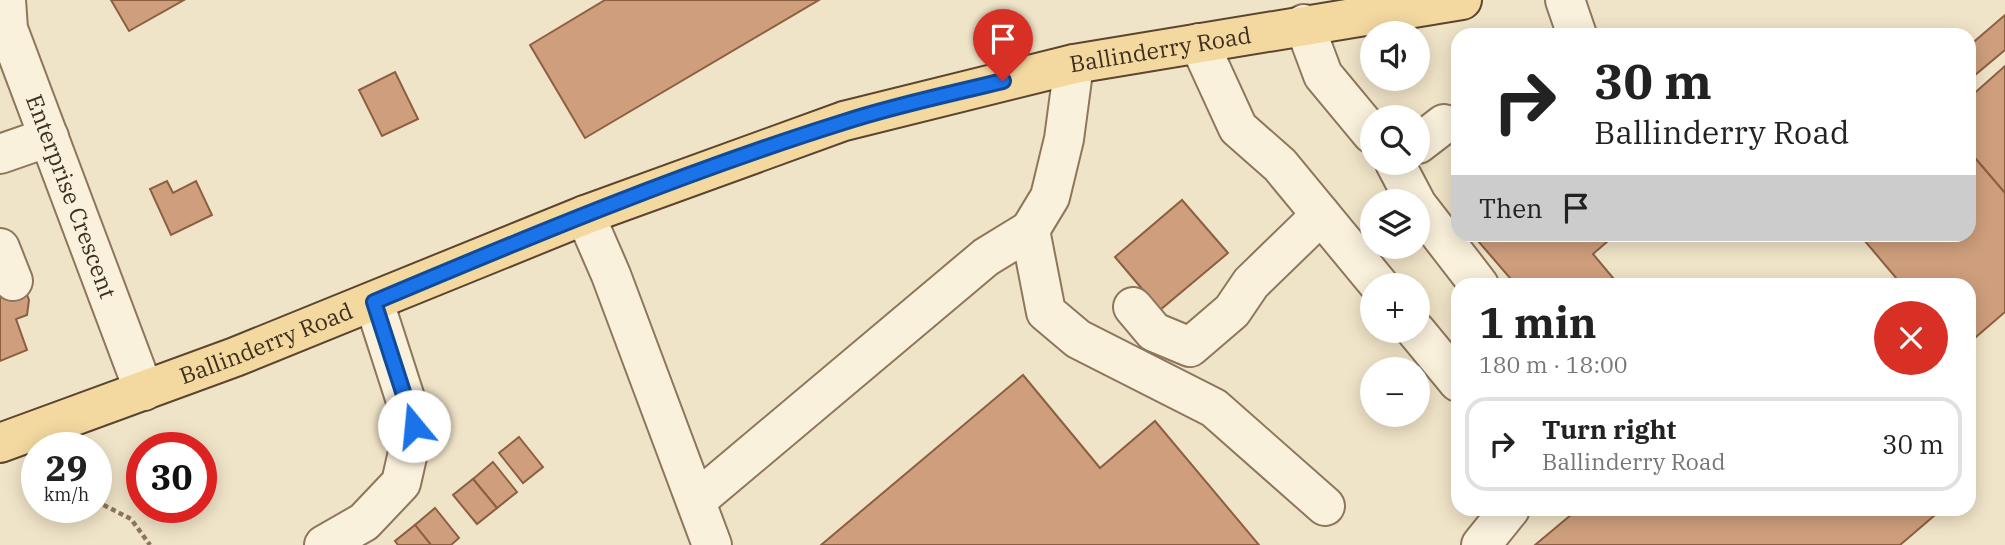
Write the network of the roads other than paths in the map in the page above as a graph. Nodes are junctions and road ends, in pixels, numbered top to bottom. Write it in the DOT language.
graph roads {
  1 [pos="6,0"];
  2 [pos="1462,0"];
  3 [pos="1566,0"];
  4 [pos="1304,24"];
  5 [pos="1572,28"];
  6 [pos="1199,43"];
  7 [pos="1074,64"];
  8 [pos="1360,120"];
  9 [pos="49,137"];
  10 [pos="0,155"];
  11 [pos="585,215"];
  12 [pos="1321,215"];
  13 [pos="1430,222"];
  14 [pos="1030,230"];
  15 [pos="1368,273"];
  16 [pos="1474,278"];
  17 [pos="374,302"];
  18 [pos="1133,307"];
  19 [pos="1426,343"];
  20 [pos="1451,374"];
  21 [pos="144,391"];
  22 [pos="0,443"];
  23 [pos="697,500"];
  24 [pos="1325,506"];
  25 [pos="1504,516"];
  26 [pos="324,545"];
  27 [pos="712,545"];
  28 [pos="1480,545"];
  1 -- 9 [label="street, Enterprise Crescent"];
  2 -- 4 [label="main road, Ballinderry Road"];
  3 -- 5 [label="street"];
  4 -- 6 [label="main road, Ballinderry Road"];
  4 -- 8 [label="street"];
  6 -- 7 [label="main road, Ballinderry Road"];
  6 -- 12 [label="street"];
  7 -- 11 [label="main road, Ballinderry Road"];
  7 -- 14 [label="street"];
  9 -- 10 [label="street"];
  9 -- 21 [label="street, Enterprise Crescent"];
  11 -- 17 [label="main road, Ballinderry Road"];
  11 -- 23 [label="street"];
  12 -- 15 [label="street"];
  12 -- 18 [label="street"];
  13 -- 16 [label="street"];
  14 -- 23 [label="street"];
  14 -- 24 [label="street"];
  17 -- 21 [label="main road, Ballinderry Road"];
  17 -- 26 [label="street"];
  19 -- 20 [label="street"];
  21 -- 22 [label="main road, Ballinderry Road"];
  23 -- 27 [label="street"];
  25 -- 28 [label="street"];
}
